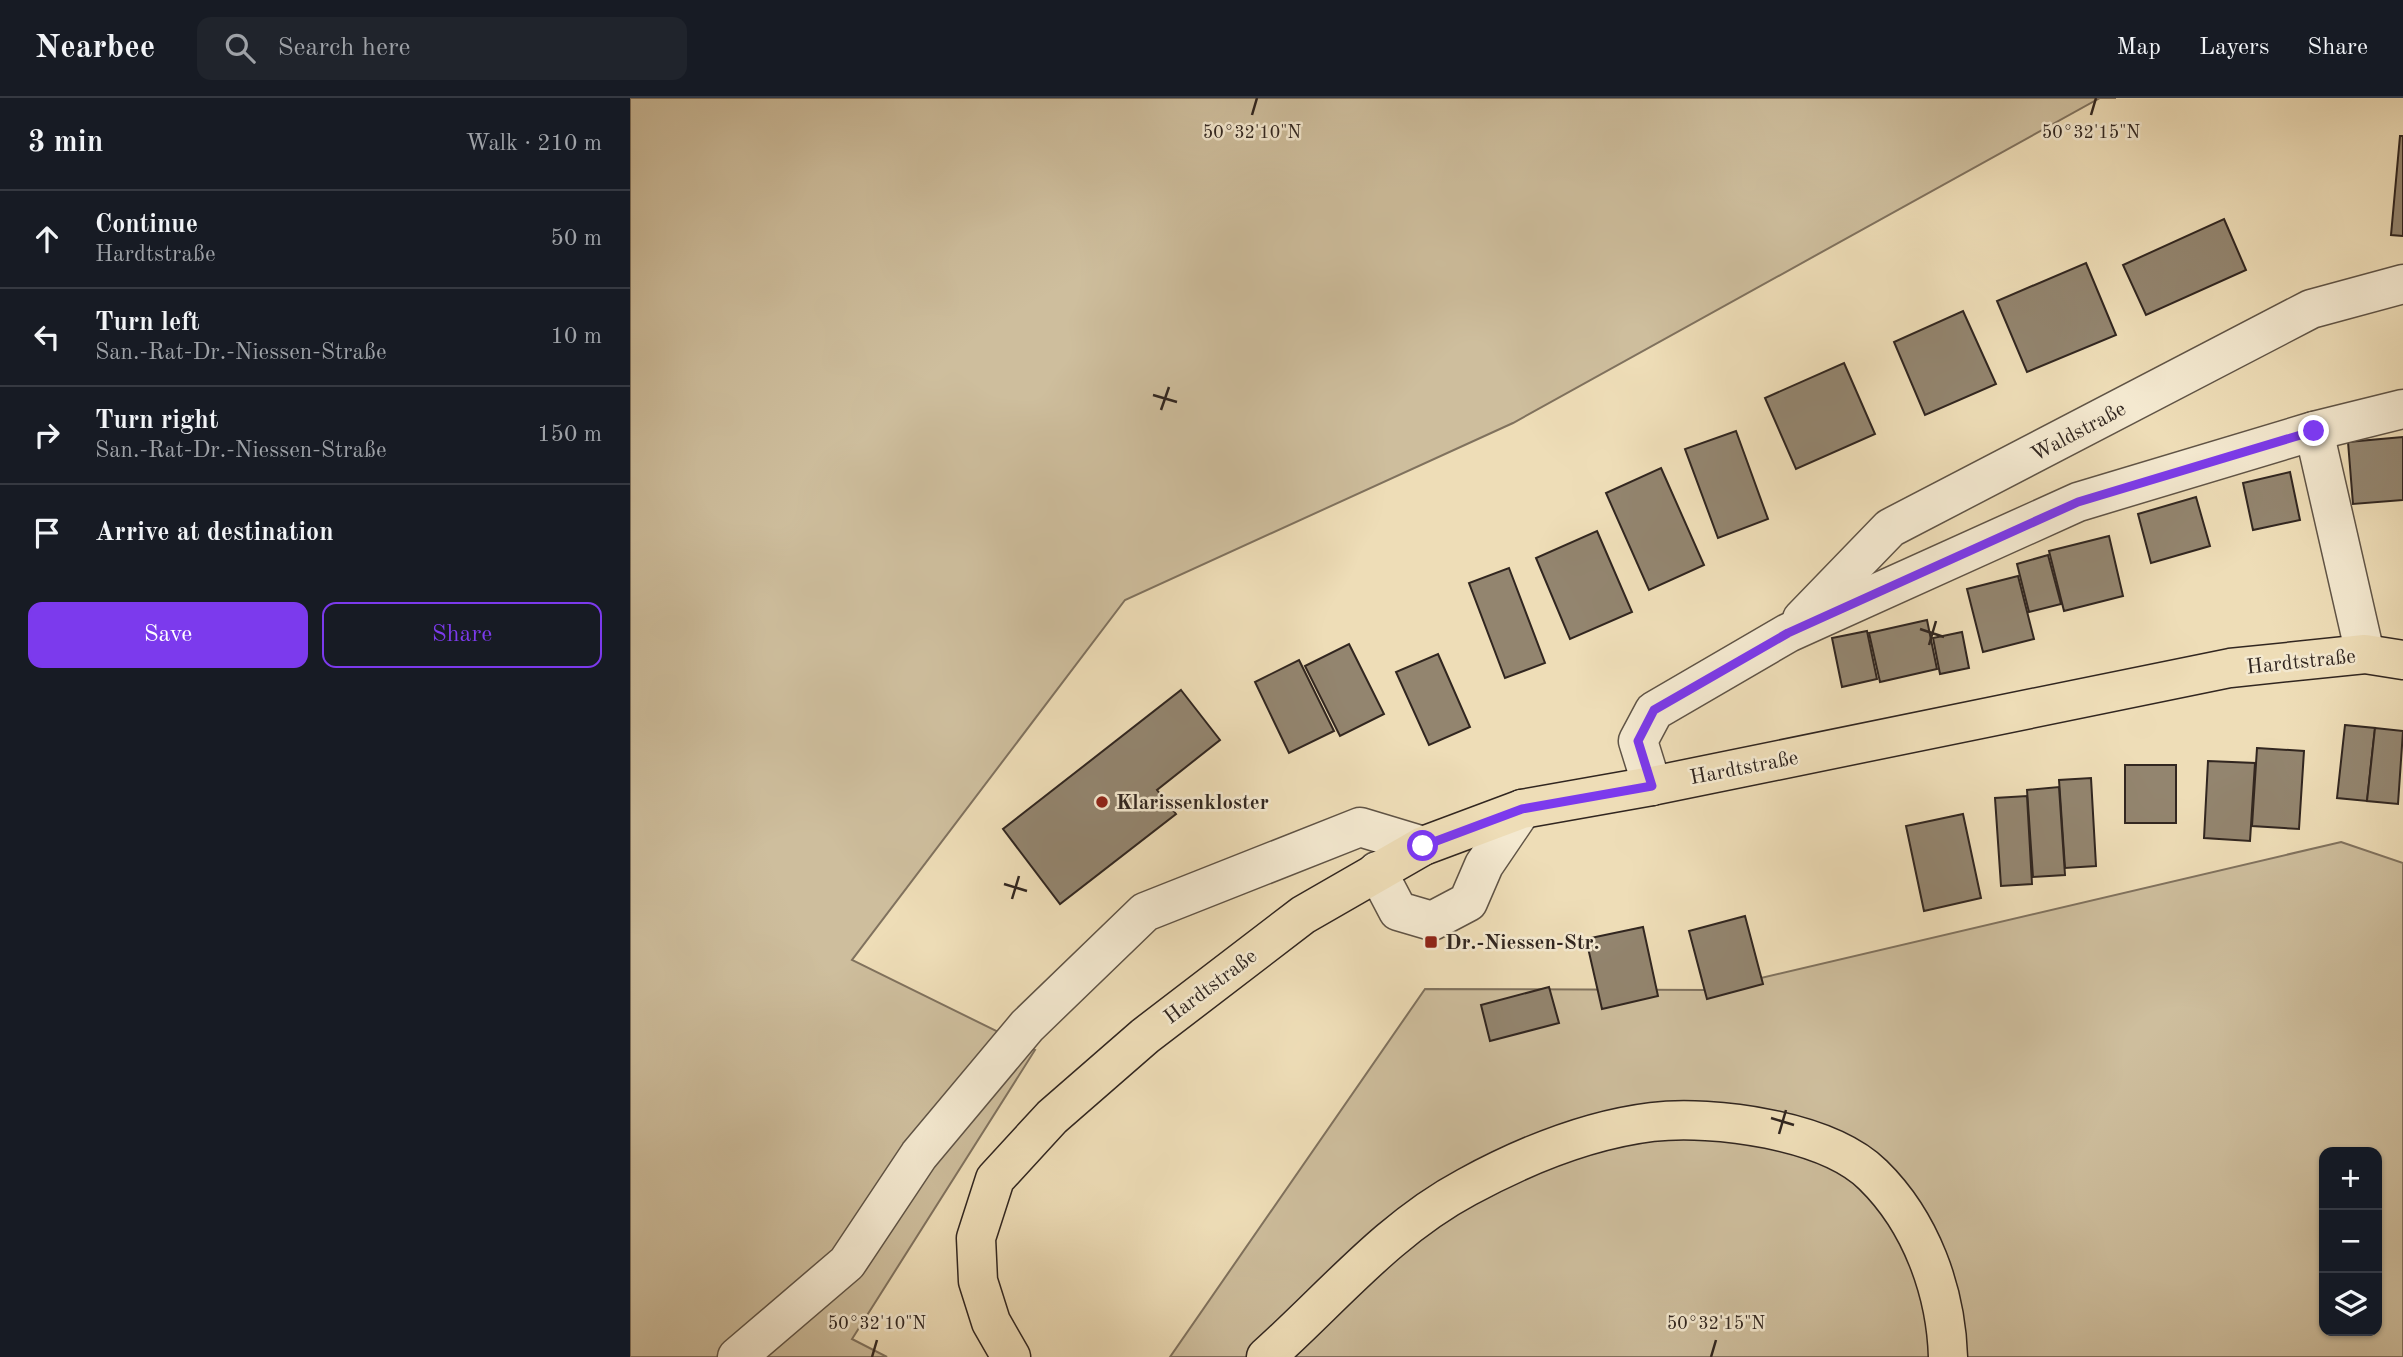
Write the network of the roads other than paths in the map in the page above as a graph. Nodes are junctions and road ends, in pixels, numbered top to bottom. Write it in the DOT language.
graph roads {
  1 [pos="2403,284"];
  2 [pos="2403,409"];
  3 [pos="2314,431"];
  4 [pos="1788,633"];
  5 [pos="2365,654"];
  6 [pos="2403,660"];
  7 [pos="1652,786"];
  8 [pos="1522,809"];
  9 [pos="1423,846"];
  10 [pos="1377,871"];
  11 [pos="737,1357"];
  12 [pos="1011,1357"];
  13 [pos="1266,1357"];
  14 [pos="1948,1357"];
  1 -- 4 [label="street, Waldstraße"];
  2 -- 3 [label="street"];
  3 -- 4 [label="street"];
  3 -- 5 [label="street"];
  4 -- 7 [label="street"];
  5 -- 6 [label="main road, Hardtstraße"];
  5 -- 7 [label="main road, Hardtstraße"];
  7 -- 8 [label="main road, Hardtstraße"];
  8 -- 9 [label="main road, Hardtstraße"];
  8 -- 10 [label="street"];
  9 -- 10 [label="main road, Hardtstraße"];
  9 -- 11 [label="street"];
  10 -- 12 [label="main road, Hardtstraße"];
  13 -- 14 [label="main road"];
}
